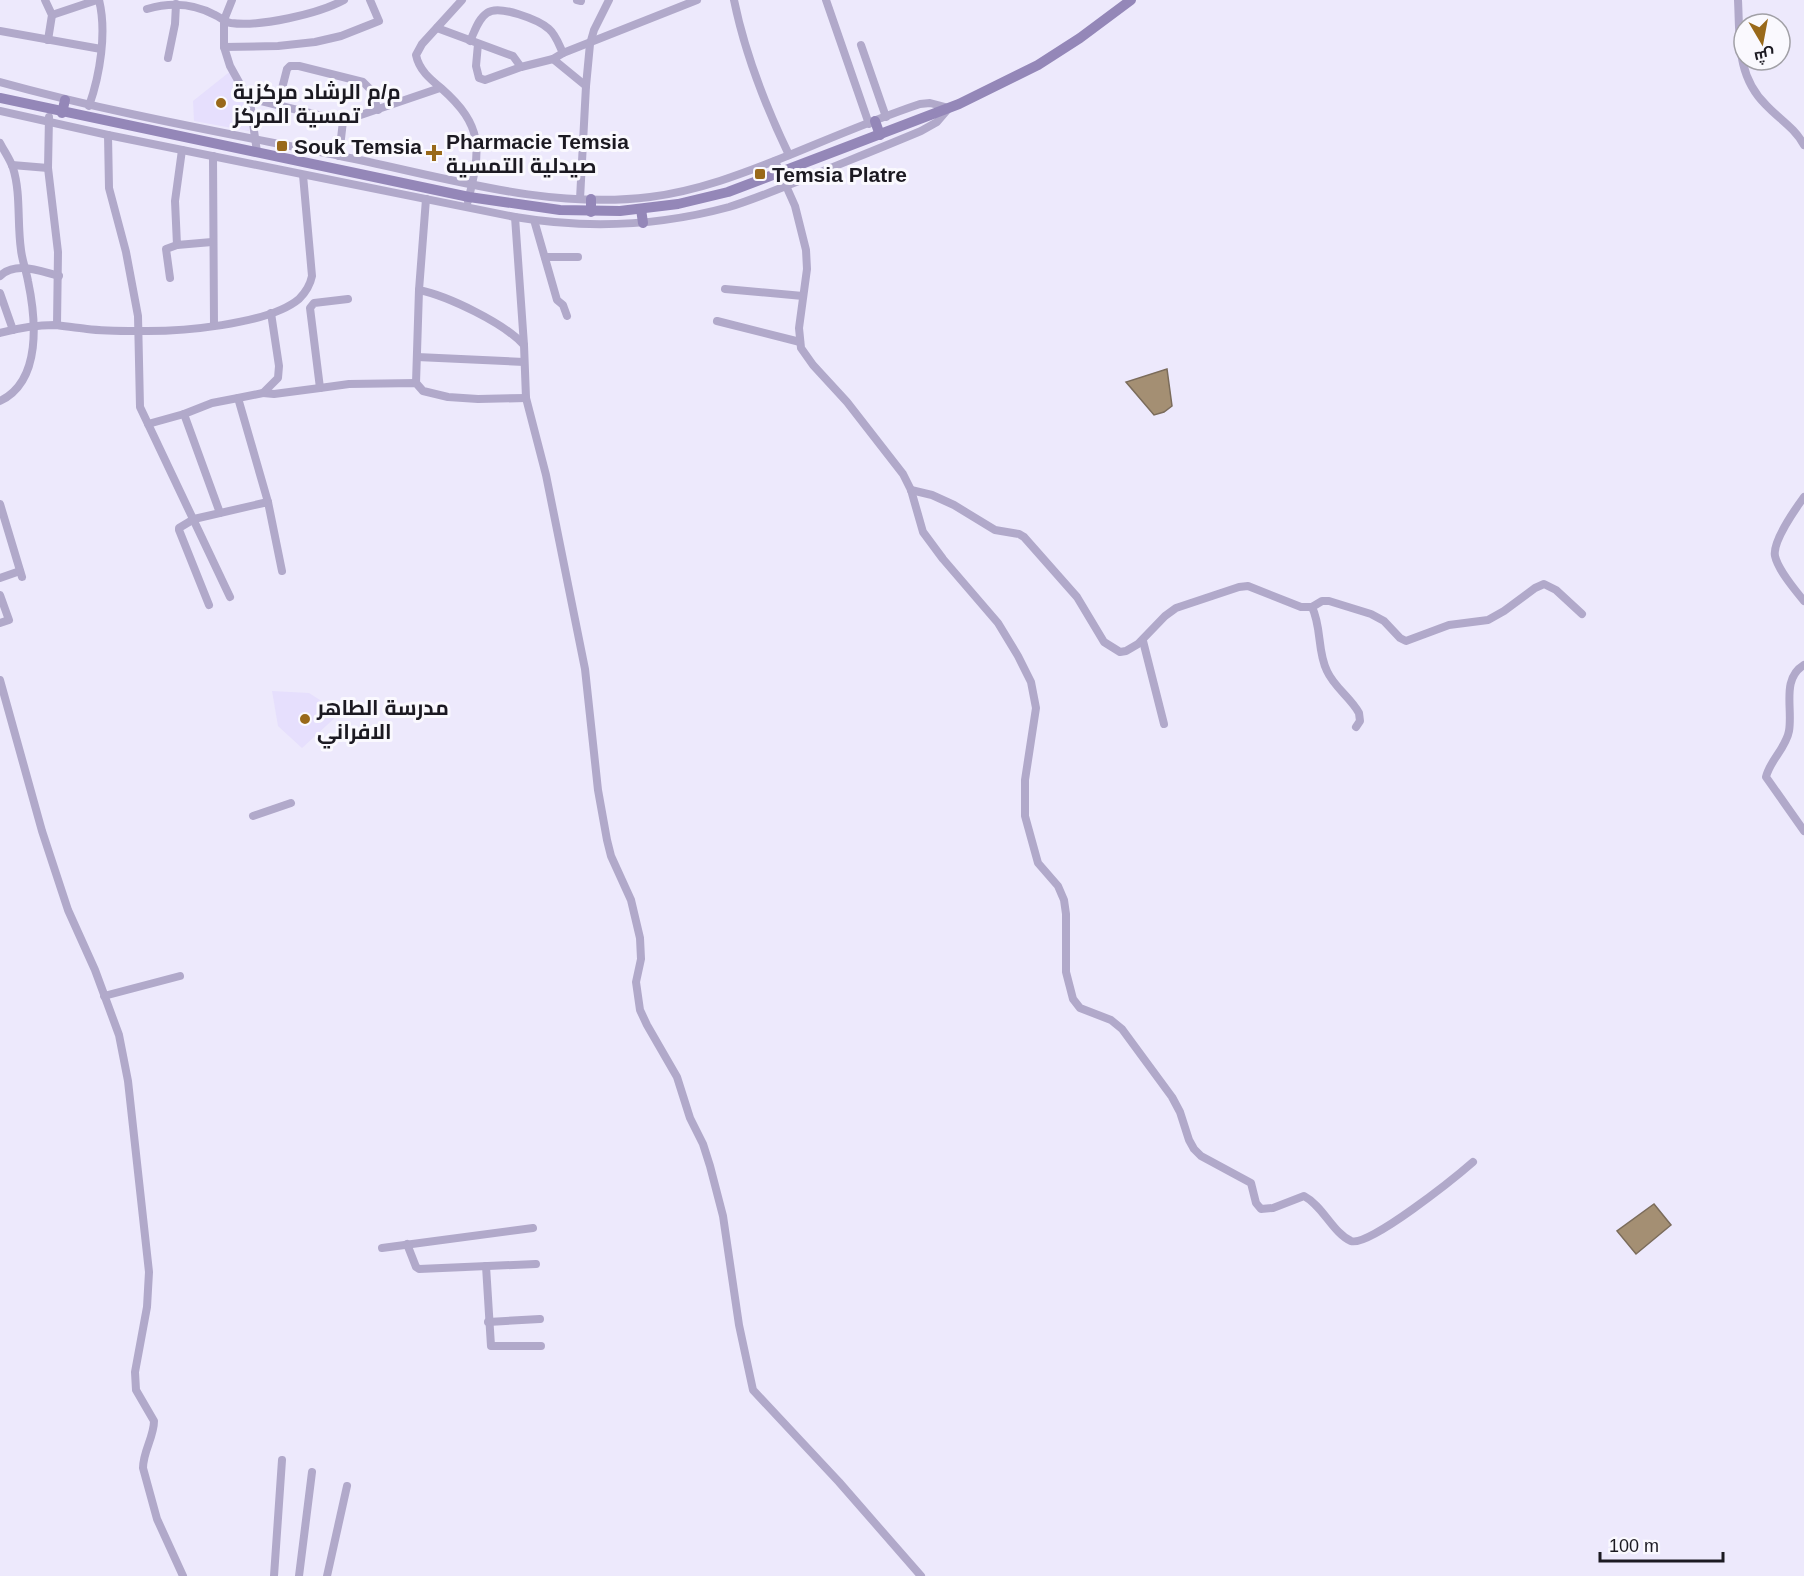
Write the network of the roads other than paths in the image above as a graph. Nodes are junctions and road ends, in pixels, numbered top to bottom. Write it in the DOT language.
graph roads {
  1 [pos="45,0"];
  2 [pos="98,0"];
  3 [pos="232,0"];
  4 [pos="344,0"];
  5 [pos="370,0"];
  6 [pos="462,0"];
  7 [pos="609,0"];
  8 [pos="697,0"];
  9 [pos="734,0"];
  10 [pos="826,0"];
  11 [pos="1131,0"];
  12 [pos="1738,0"];
  13 [pos="176,4"];
  14 [pos="147,9"];
  15 [pos="52,15"];
  16 [pos="224,20"];
  17 [pos="437,28"];
  18 [pos="0,31"];
  19 [pos="48,40"];
  20 [pos="474,42"];
  21 [pos="590,44"];
  22 [pos="861,45"];
  23 [pos="224,46"];
  24 [pos="101,49"];
  25 [pos="563,53"];
  26 [pos="168,58"];
  27 [pos="553,59"];
  28 [pos="521,66"];
  29 [pos="0,82"];
  30 [pos="586,86"];
  31 [pos="440,88"];
  32 [pos="248,98"];
  33 [pos="65,100"];
  34 [pos="1,101"];
  35 [pos="278,104"];
  36 [pos="89,106"];
  37 [pos="949,108"];
  38 [pos="378,110"];
  39 [pos="0,111"];
  40 [pos="62,113"];
  41 [pos="49,116"];
  42 [pos="886,117"];
  43 [pos="343,121"];
  44 [pos="872,123"];
  45 [pos="108,135"];
  46 [pos="880,135"];
  47 [pos="256,139"];
  48 [pos="0,143"];
  49 [pos="213,144"];
  50 [pos="1804,145"];
  51 [pos="182,150"];
  52 [pos="257,152"];
  53 [pos="789,155"];
  54 [pos="213,156"];
  55 [pos="339,156"];
  56 [pos="775,160"];
  57 [pos="12,165"];
  58 [pos="321,165"];
  59 [pos="48,168"];
  60 [pos="781,173"];
  61 [pos="303,175"];
  62 [pos="319,177"];
  63 [pos="472,184"];
  64 [pos="786,186"];
  65 [pos="426,194"];
  66 [pos="586,199"];
  67 [pos="468,202"];
  68 [pos="641,209"];
  69 [pos="594,212"];
  70 [pos="515,217"];
  71 [pos="534,220"];
  72 [pos="643,223"];
  73 [pos="597,224"];
  74 [pos="212,242"];
  75 [pos="177,245"];
  76 [pos="578,256"];
  77 [pos="545,257"];
  78 [pos="25,268"];
  79 [pos="0,276"];
  80 [pos="59,276"];
  81 [pos="170,278"];
  82 [pos="725,289"];
  83 [pos="419,290"];
  84 [pos="0,293"];
  85 [pos="803,296"];
  86 [pos="348,299"];
  87 [pos="271,313"];
  88 [pos="567,316"];
  89 [pos="717,321"];
  90 [pos="57,325"];
  91 [pos="213,325"];
  92 [pos="34,326"];
  93 [pos="14,330"];
  94 [pos="140,331"];
  95 [pos="0,333"];
  96 [pos="800,342"];
  97 [pos="524,345"];
  98 [pos="417,357"];
  99 [pos="524,362"];
  100 [pos="416,383"];
  101 [pos="320,388"];
  102 [pos="263,393"];
  103 [pos="238,398"];
  104 [pos="526,398"];
  105 [pos="0,401"];
  106 [pos="184,414"];
  107 [pos="148,424"];
  108 [pos="911,490"];
  109 [pos="1804,496"];
  110 [pos="268,502"];
  111 [pos="0,504"];
  112 [pos="220,513"];
  113 [pos="194,519"];
  114 [pos="282,571"];
  115 [pos="0,578"];
  116 [pos="0,595"];
  117 [pos="230,597"];
  118 [pos="1804,601"];
  119 [pos="209,605"];
  120 [pos="1312,607"];
  121 [pos="1582,614"];
  122 [pos="0,623"];
  123 [pos="1143,640"];
  124 [pos="1804,665"];
  125 [pos="0,680"];
  126 [pos="1164,724"];
  127 [pos="1356,727"];
  128 [pos="291,803"];
  129 [pos="253,816"];
  130 [pos="1804,831"];
  131 [pos="180,976"];
  132 [pos="105,996"];
  133 [pos="1473,1162"];
  134 [pos="533,1227"];
  135 [pos="407,1244"];
  136 [pos="382,1248"];
  137 [pos="536,1264"];
  138 [pos="486,1266"];
  139 [pos="540,1318"];
  140 [pos="488,1322"];
  141 [pos="541,1346"];
  142 [pos="282,1460"];
  143 [pos="312,1472"];
  144 [pos="346,1486"];
  145 [pos="183,1576"];
  146 [pos="274,1576"];
  147 [pos="299,1576"];
  148 [pos="327,1576"];
  149 [pos="921,1576"];
  1 -- 15 [label="street"];
  2 -- 15 [label="street"];
  2 -- 24 [label="street"];
  3 -- 16 [label="street"];
  4 -- 16 [label="street"];
  5 -- 23 [label="street"];
  6 -- 17 [label="street"];
  7 -- 21 [label="street"];
  8 -- 21 [label="street"];
  9 -- 53 [label="street"];
  10 -- 44 [label="street"];
  11 -- 37 [label="main road"];
  12 -- 50 [label="street"];
  13 -- 14 [label="street"];
  13 -- 16 [label="street"];
  13 -- 26 [label="street"];
  15 -- 19 [label="street"];
  16 -- 23 [label="street"];
  17 -- 20 [label="street"];
  17 -- 31 [label="street"];
  18 -- 19 [label="street"];
  19 -- 24 [label="street"];
  20 -- 25 [label="street"];
  20 -- 28 [label="street"];
  20 -- 28 [label="street"];
  21 -- 25 [label="street"];
  21 -- 30 [label="street"];
  22 -- 42 [label="street"];
  23 -- 32 [label="street"];
  24 -- 36 [label="street"];
  25 -- 27 [label="street"];
  27 -- 28 [label="street"];
  27 -- 30 [label="street"];
  29 -- 33 [label="street"];
  30 -- 66 [label="street"];
  31 -- 38 [label="street"];
  31 -- 63 [label="street"];
  32 -- 35 [label="street"];
  32 -- 47 [label="street"];
  33 -- 36 [label="street"];
  33 -- 40 [label="main road"];
  34 -- 41 [label="main road"];
  35 -- 38 [label="street"];
  35 -- 43 [label="street"];
  36 -- 47 [label="street"];
  37 -- 42 [label="street"];
  37 -- 46 [label="main road"];
  37 -- 64 [label="street"];
  38 -- 43 [label="street"];
  39 -- 41 [label="street"];
  40 -- 41 [label="main road"];
  40 -- 49 [label="main road"];
  41 -- 45 [label="street"];
  41 -- 59 [label="street"];
  42 -- 44 [label="street"];
  43 -- 55 [label="street"];
  44 -- 46 [label="main road"];
  44 -- 53 [label="street"];
  45 -- 51 [label="street"];
  45 -- 94 [label="street"];
  46 -- 60 [label="main road"];
  47 -- 52 [label="street"];
  47 -- 55 [label="street"];
  48 -- 57 [label="street"];
  49 -- 52 [label="main road"];
  49 -- 54 [label="main road"];
  51 -- 54 [label="street"];
  51 -- 75 [label="street"];
  52 -- 58 [label="main road"];
  53 -- 56 [label="street"];
  54 -- 61 [label="street"];
  54 -- 74 [label="street"];
  55 -- 63 [label="street"];
  56 -- 60 [label="street"];
  56 -- 66 [label="street"];
  57 -- 59 [label="street"];
  57 -- 78 [label="street"];
  58 -- 62 [label="main road"];
  58 -- 65 [label="main road"];
  59 -- 80 [label="street"];
  60 -- 64 [label="street"];
  60 -- 68 [label="main road"];
  61 -- 62 [label="street"];
  61 -- 87 [label="street"];
  62 -- 65 [label="street"];
  63 -- 66 [label="street"];
  63 -- 67 [label="street"];
  64 -- 72 [label="street"];
  64 -- 85 [label="street"];
  65 -- 67 [label="main road"];
  65 -- 83 [label="street"];
  66 -- 69 [label="main road"];
  67 -- 69 [label="main road"];
  67 -- 70 [label="street"];
  68 -- 69 [label="main road"];
  68 -- 72 [label="main road"];
  69 -- 73 [label="main road"];
  70 -- 71 [label="street"];
  70 -- 97 [label="street"];
  71 -- 73 [label="street"];
  71 -- 77 [label="street"];
  72 -- 73 [label="street"];
  74 -- 75 [label="street"];
  74 -- 91 [label="street"];
  75 -- 81 [label="street"];
  76 -- 77 [label="street"];
  77 -- 88 [label="street"];
  78 -- 79 [label="street"];
  78 -- 80 [label="street"];
  78 -- 92 [label="street"];
  80 -- 90 [label="street"];
  82 -- 85 [label="street"];
  83 -- 97 [label="street"];
  83 -- 98 [label="street"];
  84 -- 93 [label="street"];
  85 -- 96 [label="street"];
  86 -- 101 [label="street"];
  87 -- 91 [label="street"];
  87 -- 102 [label="street"];
  89 -- 96 [label="street"];
  90 -- 92 [label="street"];
  90 -- 94 [label="street"];
  91 -- 94 [label="street"];
  92 -- 93 [label="street"];
  92 -- 105 [label="street"];
  93 -- 95 [label="street"];
  94 -- 107 [label="street"];
  96 -- 108 [label="street"];
  97 -- 99 [label="street"];
  98 -- 99 [label="street"];
  98 -- 100 [label="street"];
  99 -- 104 [label="street"];
  100 -- 101 [label="street"];
  100 -- 104 [label="street"];
  101 -- 102 [label="street"];
  102 -- 103 [label="street"];
  103 -- 106 [label="street"];
  103 -- 110 [label="street"];
  104 -- 149 [label="street"];
  106 -- 107 [label="street"];
  106 -- 112 [label="street"];
  107 -- 113 [label="street"];
  108 -- 123 [label="street"];
  108 -- 133 [label="street"];
  109 -- 118 [label="street"];
  110 -- 112 [label="street"];
  110 -- 114 [label="street"];
  111 -- 115 [label="street"];
  112 -- 113 [label="street"];
  113 -- 117 [label="street"];
  113 -- 119 [label="street"];
  116 -- 122 [label="street"];
  120 -- 121 [label="street"];
  120 -- 123 [label="street"];
  120 -- 127 [label="street"];
  123 -- 126 [label="street"];
  124 -- 130 [label="street"];
  125 -- 132 [label="street"];
  128 -- 129 [label="street"];
  131 -- 132 [label="street"];
  132 -- 145 [label="street"];
  134 -- 135 [label="street"];
  135 -- 136 [label="street"];
  135 -- 138 [label="street"];
  137 -- 138 [label="street"];
  138 -- 140 [label="street"];
  139 -- 140 [label="street"];
  140 -- 141 [label="street"];
  142 -- 146 [label="street"];
  143 -- 147 [label="street"];
  144 -- 148 [label="street"];
}
